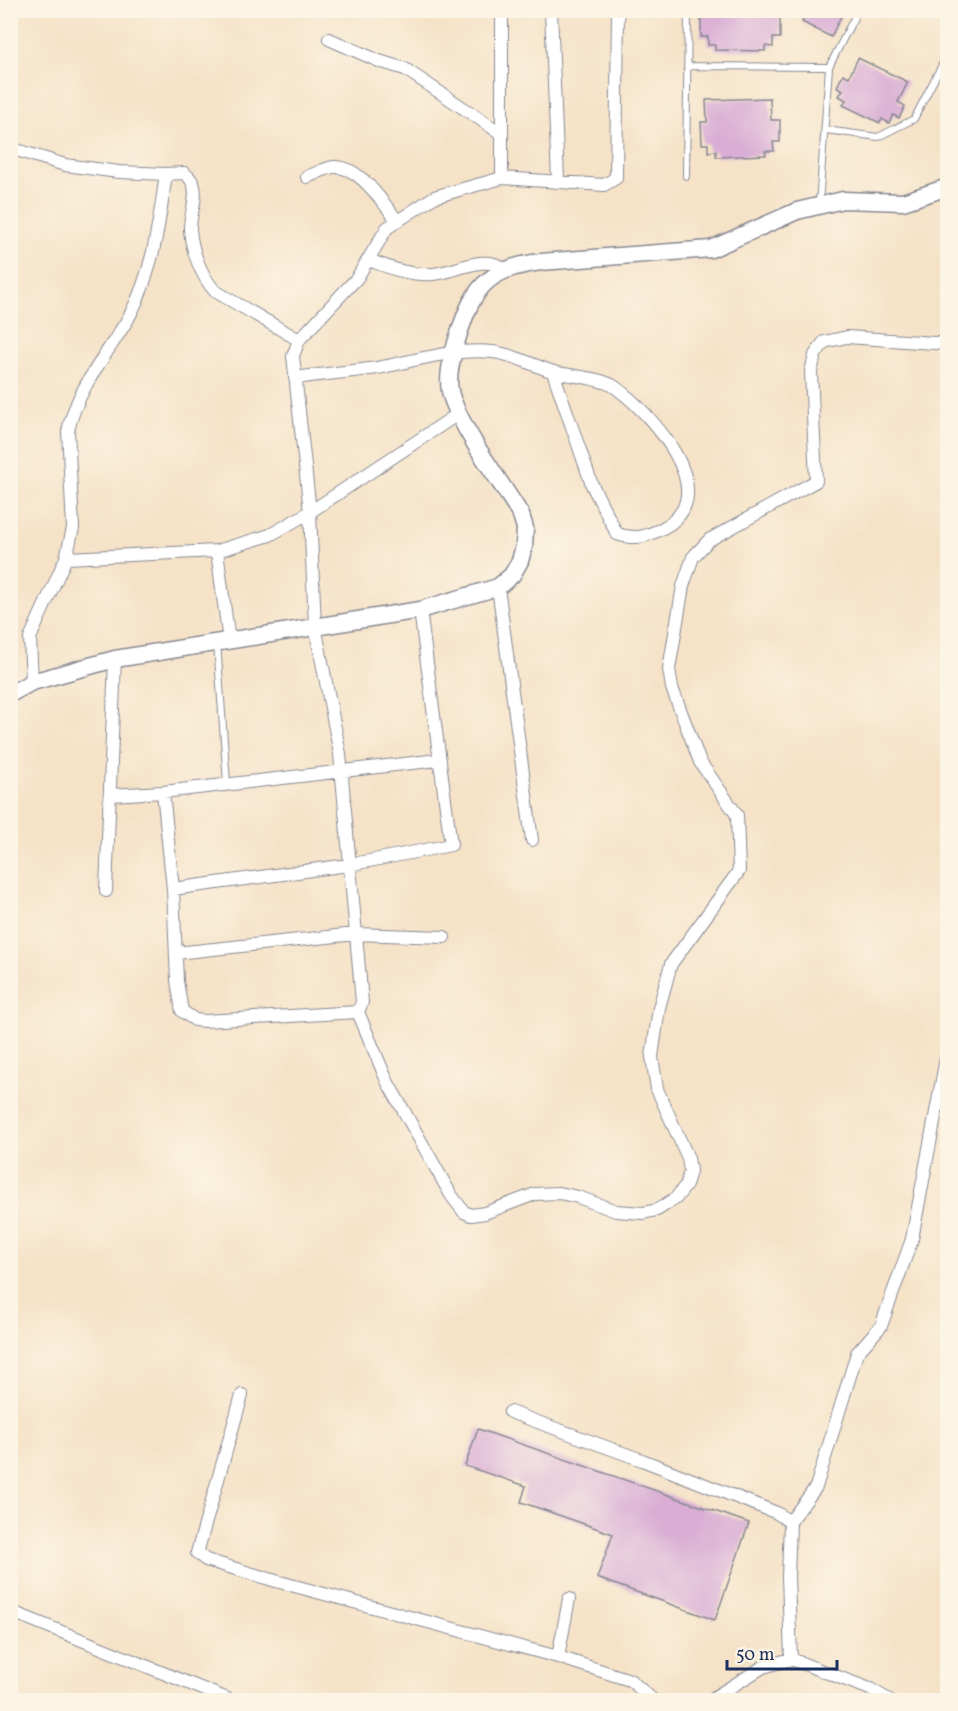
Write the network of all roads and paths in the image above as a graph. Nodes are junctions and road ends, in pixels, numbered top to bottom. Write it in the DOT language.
graph roads {
  1 [pos="502,10"];
  2 [pos="551,10"];
  3 [pos="618,10"];
  4 [pos="688,10"];
  5 [pos="858,10"];
  6 [pos="329,39"];
  7 [pos="948,53"];
  8 [pos="687,66"];
  9 [pos="829,67"];
  10 [pos="826,130"];
  11 [pos="502,134"];
  12 [pos="10,148"];
  13 [pos="166,174"];
  14 [pos="686,176"];
  15 [pos="307,177"];
  16 [pos="502,178"];
  17 [pos="558,181"];
  18 [pos="948,187"];
  19 [pos="818,206"];
  20 [pos="398,221"];
  21 [pos="369,260"];
  22 [pos="504,270"];
  23 [pos="299,340"];
  24 [pos="948,344"];
  25 [pos="453,352"];
  26 [pos="553,372"];
  27 [pos="296,378"];
  28 [pos="458,414"];
  29 [pos="310,512"];
  30 [pos="217,551"];
  31 [pos="66,558"];
  32 [pos="498,587"];
  33 [pos="420,610"];
  34 [pos="315,626"];
  35 [pos="223,642"];
  36 [pos="115,659"];
  37 [pos="32,682"];
  38 [pos="10,694"];
  39 [pos="438,760"];
  40 [pos="341,770"];
  41 [pos="227,783"];
  42 [pos="163,792"];
  43 [pos="110,795"];
  44 [pos="532,840"];
  45 [pos="348,865"];
  46 [pos="173,890"];
  47 [pos="106,891"];
  48 [pos="355,934"];
  49 [pos="444,937"];
  50 [pos="177,953"];
  51 [pos="358,1012"];
  52 [pos="948,1048"];
  53 [pos="242,1395"];
  54 [pos="510,1413"];
  55 [pos="790,1522"];
  56 [pos="569,1599"];
  57 [pos="10,1611"];
  58 [pos="558,1657"];
  59 [pos="791,1659"];
  60 [pos="230,1701"];
  61 [pos="653,1701"];
  62 [pos="710,1701"];
  63 [pos="889,1701"];
  1 -- 11 [label="street"];
  2 -- 17 [label="street"];
  3 -- 17 [label="street"];
  4 -- 8 [label="lane"];
  5 -- 9 [label="lane"];
  6 -- 11 [label="street"];
  7 -- 10 [label="lane"];
  8 -- 9 [label="lane"];
  8 -- 14 [label="lane"];
  9 -- 10 [label="lane"];
  10 -- 19 [label="lane"];
  11 -- 16 [label="street"];
  12 -- 13 [label="street"];
  13 -- 23 [label="street"];
  13 -- 31 [label="street"];
  15 -- 20 [label="street"];
  16 -- 17 [label="street"];
  16 -- 20 [label="street"];
  18 -- 19 [label="street"];
  19 -- 22 [label="street"];
  20 -- 21 [label="street"];
  21 -- 22 [label="street"];
  21 -- 23 [label="street"];
  22 -- 25 [label="street"];
  23 -- 27 [label="street"];
  24 -- 51 [label="street"];
  25 -- 26 [label="street"];
  25 -- 27 [label="street"];
  25 -- 28 [label="street"];
  26 -- 26 [label="street"];
  27 -- 29 [label="street"];
  28 -- 29 [label="street"];
  28 -- 32 [label="street"];
  29 -- 30 [label="street"];
  29 -- 34 [label="street"];
  30 -- 31 [label="street"];
  30 -- 35 [label="street"];
  31 -- 37 [label="street"];
  32 -- 33 [label="street"];
  32 -- 44 [label="street"];
  33 -- 34 [label="street"];
  33 -- 39 [label="street"];
  34 -- 35 [label="street"];
  34 -- 40 [label="street"];
  35 -- 36 [label="street"];
  35 -- 41 [label="lane"];
  36 -- 37 [label="street"];
  36 -- 43 [label="street"];
  37 -- 38 [label="street"];
  39 -- 40 [label="street"];
  39 -- 45 [label="street"];
  40 -- 41 [label="street"];
  40 -- 45 [label="street"];
  41 -- 42 [label="street"];
  42 -- 43 [label="street"];
  42 -- 46 [label="street"];
  43 -- 47 [label="street"];
  45 -- 46 [label="street"];
  45 -- 48 [label="street"];
  46 -- 50 [label="street"];
  48 -- 49 [label="street"];
  48 -- 50 [label="street"];
  48 -- 51 [label="street"];
  50 -- 51 [label="street"];
  52 -- 55 [label="street"];
  53 -- 58 [label="street"];
  54 -- 55 [label="street"];
  55 -- 59 [label="street"];
  56 -- 58 [label="street"];
  57 -- 60 [label="street"];
  58 -- 61 [label="street"];
  59 -- 62 [label="street"];
  59 -- 63 [label="street"];
}
